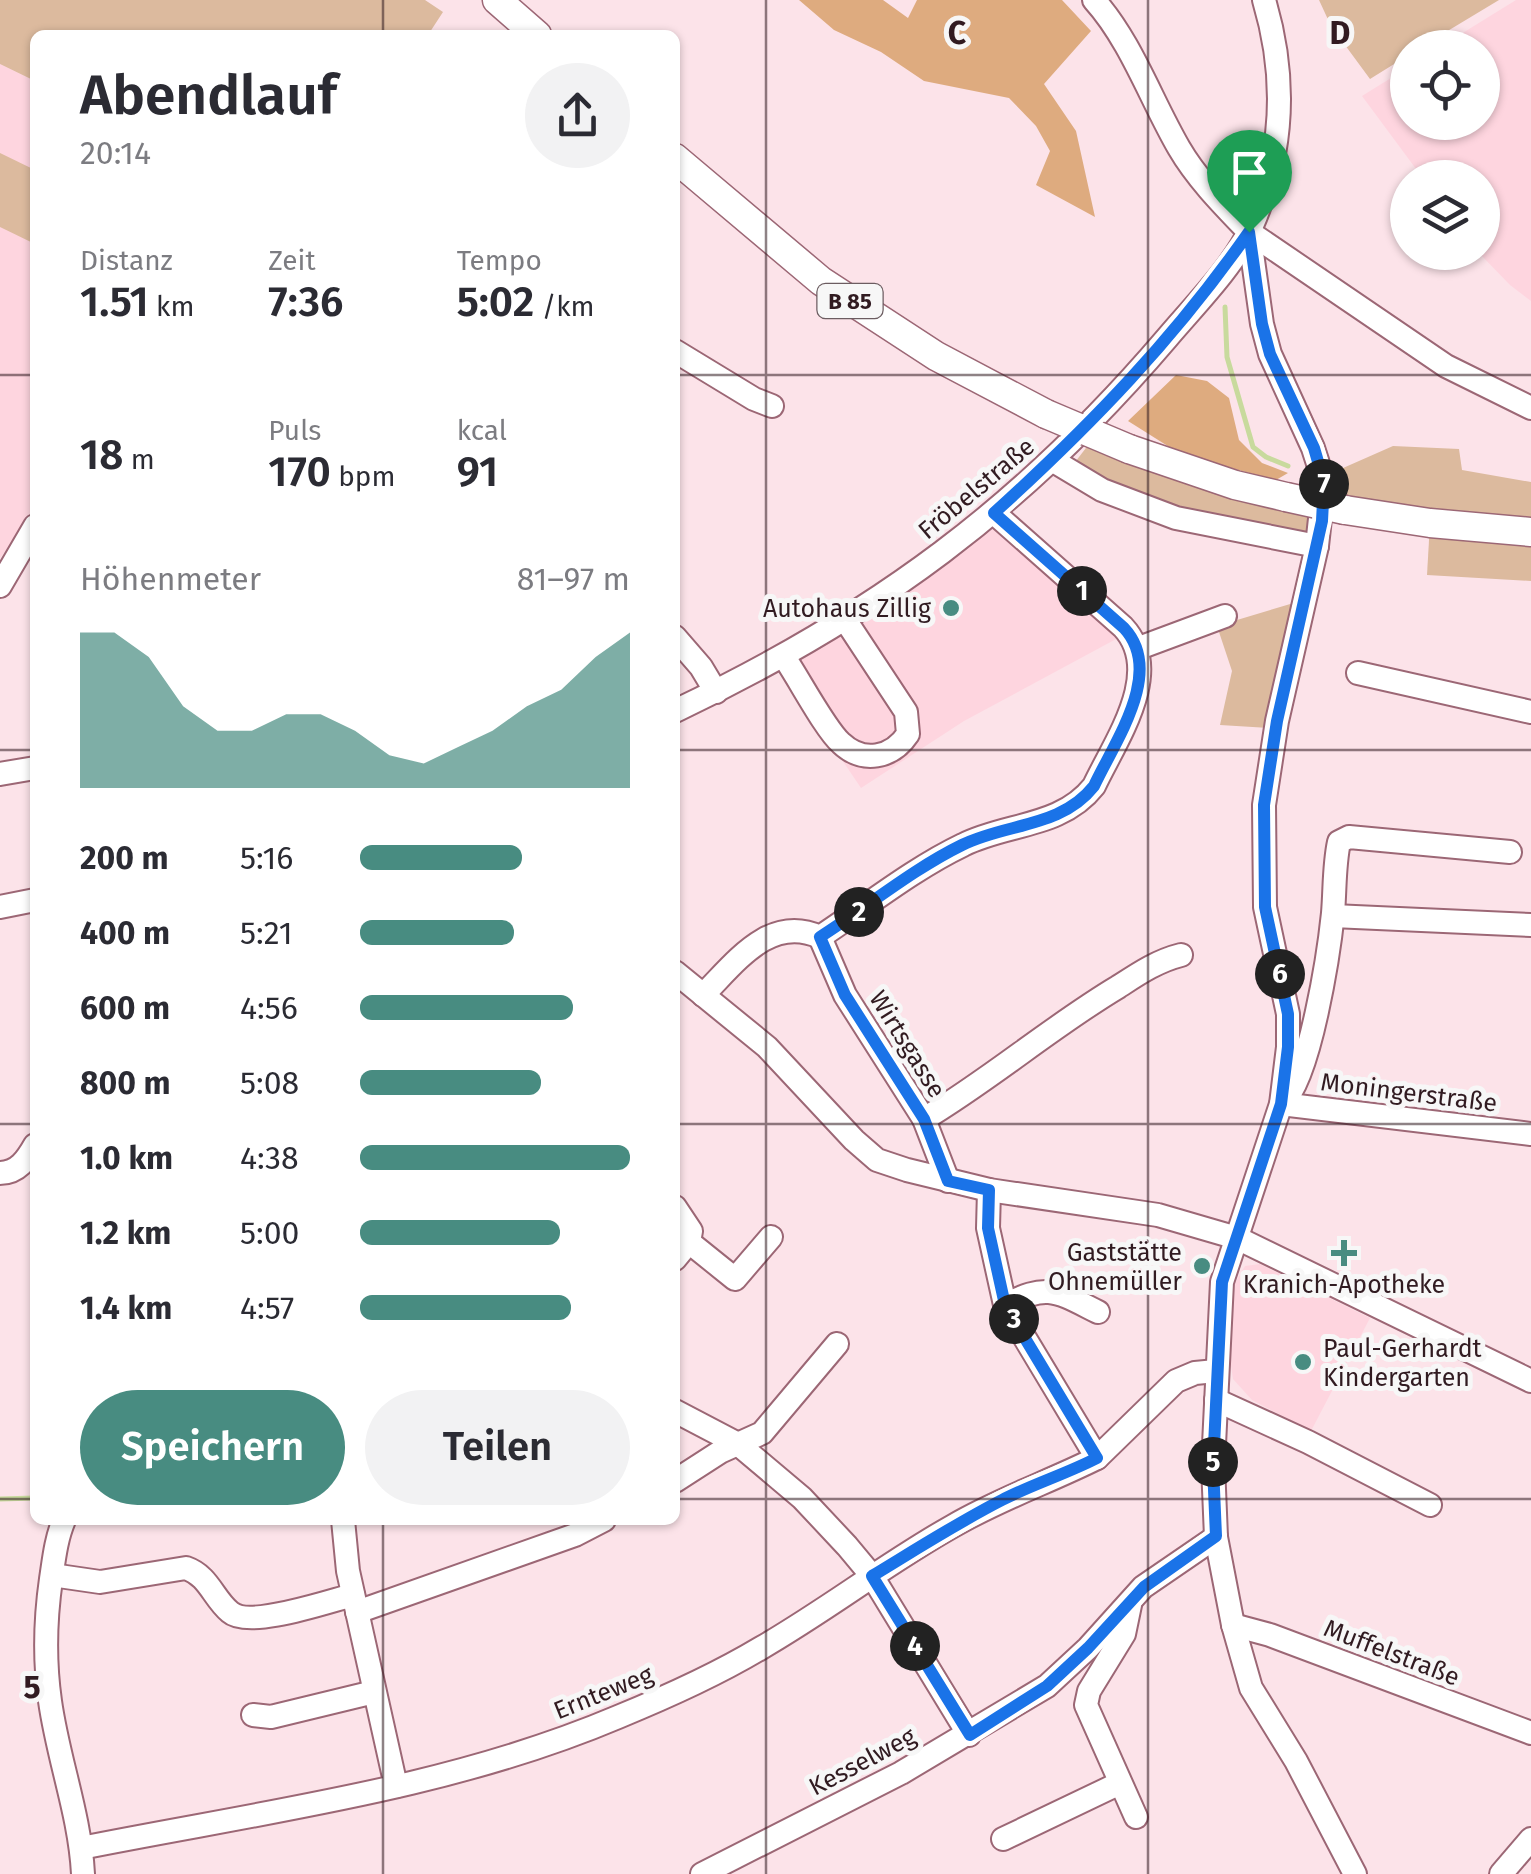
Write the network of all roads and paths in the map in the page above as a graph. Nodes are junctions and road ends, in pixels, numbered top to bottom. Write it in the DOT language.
graph roads {
  1 [pos="497,0"];
  2 [pos="1094,0"];
  3 [pos="1264,0"];
  4 [pos="531,30"];
  5 [pos="680,162"];
  6 [pos="1249,232"];
  7 [pos="680,355"];
  8 [pos="772,406"];
  9 [pos="1531,408"];
  10 [pos="1052,460"];
  11 [pos="994,513"];
  12 [pos="1531,532"];
  13 [pos="30,535"];
  14 [pos="1316,546"];
  15 [pos="0,586"];
  16 [pos="1226,616"];
  17 [pos="846,621"];
  18 [pos="680,643"];
  19 [pos="1138,648"];
  20 [pos="784,657"];
  21 [pos="1358,673"];
  22 [pos="716,692"];
  23 [pos="680,709"];
  24 [pos="1531,712"];
  25 [pos="30,769"];
  26 [pos="0,774"];
  27 [pos="1510,852"];
  28 [pos="30,901"];
  29 [pos="0,907"];
  30 [pos="1333,916"];
  31 [pos="1531,925"];
  32 [pos="820,937"];
  33 [pos="1181,955"];
  34 [pos="680,976"];
  35 [pos="703,995"];
  36 [pos="1281,1104"];
  37 [pos="924,1119"];
  38 [pos="1531,1134"];
  39 [pos="30,1152"];
  40 [pos="0,1173"];
  41 [pos="948,1181"];
  42 [pos="989,1190"];
  43 [pos="680,1214"];
  44 [pos="771,1237"];
  45 [pos="1237,1238"];
  46 [pos="682,1250"];
  47 [pos="1005,1305"];
  48 [pos="1098,1312"];
  49 [pos="837,1344"];
  50 [pos="1216,1371"];
  51 [pos="1531,1380"];
  52 [pos="1216,1400"];
  53 [pos="680,1414"];
  54 [pos="738,1444"];
  55 [pos="1097,1458"];
  56 [pos="680,1478"];
  57 [pos="1430,1505"];
  58 [pos="62,1525"];
  59 [pos="345,1525"];
  60 [pos="592,1525"];
  61 [pos="1216,1536"];
  62 [pos="52,1575"];
  63 [pos="872,1576"];
  64 [pos="355,1604"];
  65 [pos="1130,1605"];
  66 [pos="1233,1626"];
  67 [pos="374,1692"];
  68 [pos="253,1716"];
  69 [pos="1531,1733"];
  70 [pos="970,1735"];
  71 [pos="1120,1783"];
  72 [pos="396,1786"];
  73 [pos="1136,1817"];
  74 [pos="1003,1840"];
  75 [pos="1531,1840"];
  76 [pos="81,1848"];
  77 [pos="83,1874"];
  78 [pos="702,1874"];
  79 [pos="1355,1874"];
  80 [pos="1501,1874"];
  1 -- 4 [label="main road"];
  2 -- 6 [label="street"];
  3 -- 6 [label="street"];
  5 -- 12 [label="main road, B 85, bridge"];
  6 -- 9 [label="street"];
  6 -- 10 [label="street, Fröbelstraße"];
  6 -- 14 [label="street"];
  7 -- 8 [label="street"];
  10 -- 11 [label="street, Fröbelstraße"];
  10 -- 14 [label="street"];
  11 -- 17 [label="street, Fröbelstraße"];
  11 -- 19 [label="street"];
  13 -- 15 [label="street"];
  14 -- 36 [label="street"];
  16 -- 19 [label="street"];
  17 -- 20 [label="street, Fröbelstraße"];
  17 -- 20 [label="street"];
  18 -- 22 [label="street"];
  19 -- 32 [label="street"];
  20 -- 22 [label="street, Fröbelstraße"];
  21 -- 24 [label="street"];
  22 -- 23 [label="street, Fröbelstraße"];
  25 -- 26 [label="street"];
  27 -- 30 [label="street"];
  28 -- 29 [label="street"];
  30 -- 31 [label="street"];
  30 -- 36 [label="street"];
  32 -- 35 [label="street"];
  32 -- 37 [label="street, Wirtsgasse"];
  33 -- 37 [label="street"];
  34 -- 35 [label="street"];
  35 -- 41 [label="street"];
  36 -- 38 [label="street, Moningerstraße"];
  36 -- 45 [label="street"];
  37 -- 41 [label="street, Wirtsgasse"];
  39 -- 40 [label="street"];
  41 -- 42 [label="street"];
  42 -- 45 [label="street"];
  42 -- 47 [label="street"];
  43 -- 46 [label="street"];
  44 -- 46 [label="street"];
  45 -- 50 [label="street"];
  45 -- 51 [label="street"];
  47 -- 48 [label="street"];
  47 -- 55 [label="street"];
  49 -- 54 [label="street"];
  50 -- 52 [label="street"];
  50 -- 55 [label="street, Ernteweg"];
  52 -- 57 [label="street"];
  52 -- 61 [label="street"];
  53 -- 54 [label="street"];
  54 -- 56 [label="street"];
  54 -- 63 [label="street"];
  55 -- 63 [label="street, Ernteweg"];
  58 -- 62 [label="street"];
  59 -- 64 [label="street"];
  60 -- 64 [label="street"];
  61 -- 65 [label="street, Kesselweg"];
  61 -- 66 [label="street"];
  62 -- 64 [label="street"];
  62 -- 76 [label="street"];
  63 -- 70 [label="street"];
  63 -- 72 [label="street, Ernteweg"];
  64 -- 67 [label="street"];
  65 -- 70 [label="street, Kesselweg"];
  65 -- 71 [label="street, Kesselweg"];
  66 -- 69 [label="street, Muffelstraße"];
  66 -- 79 [label="street"];
  67 -- 68 [label="street"];
  67 -- 72 [label="street"];
  70 -- 78 [label="street, Kesselweg"];
  71 -- 73 [label="street, Kesselweg"];
  71 -- 74 [label="street"];
  72 -- 76 [label="street, Ernteweg"];
  75 -- 80 [label="street"];
  76 -- 77 [label="street"];
}
